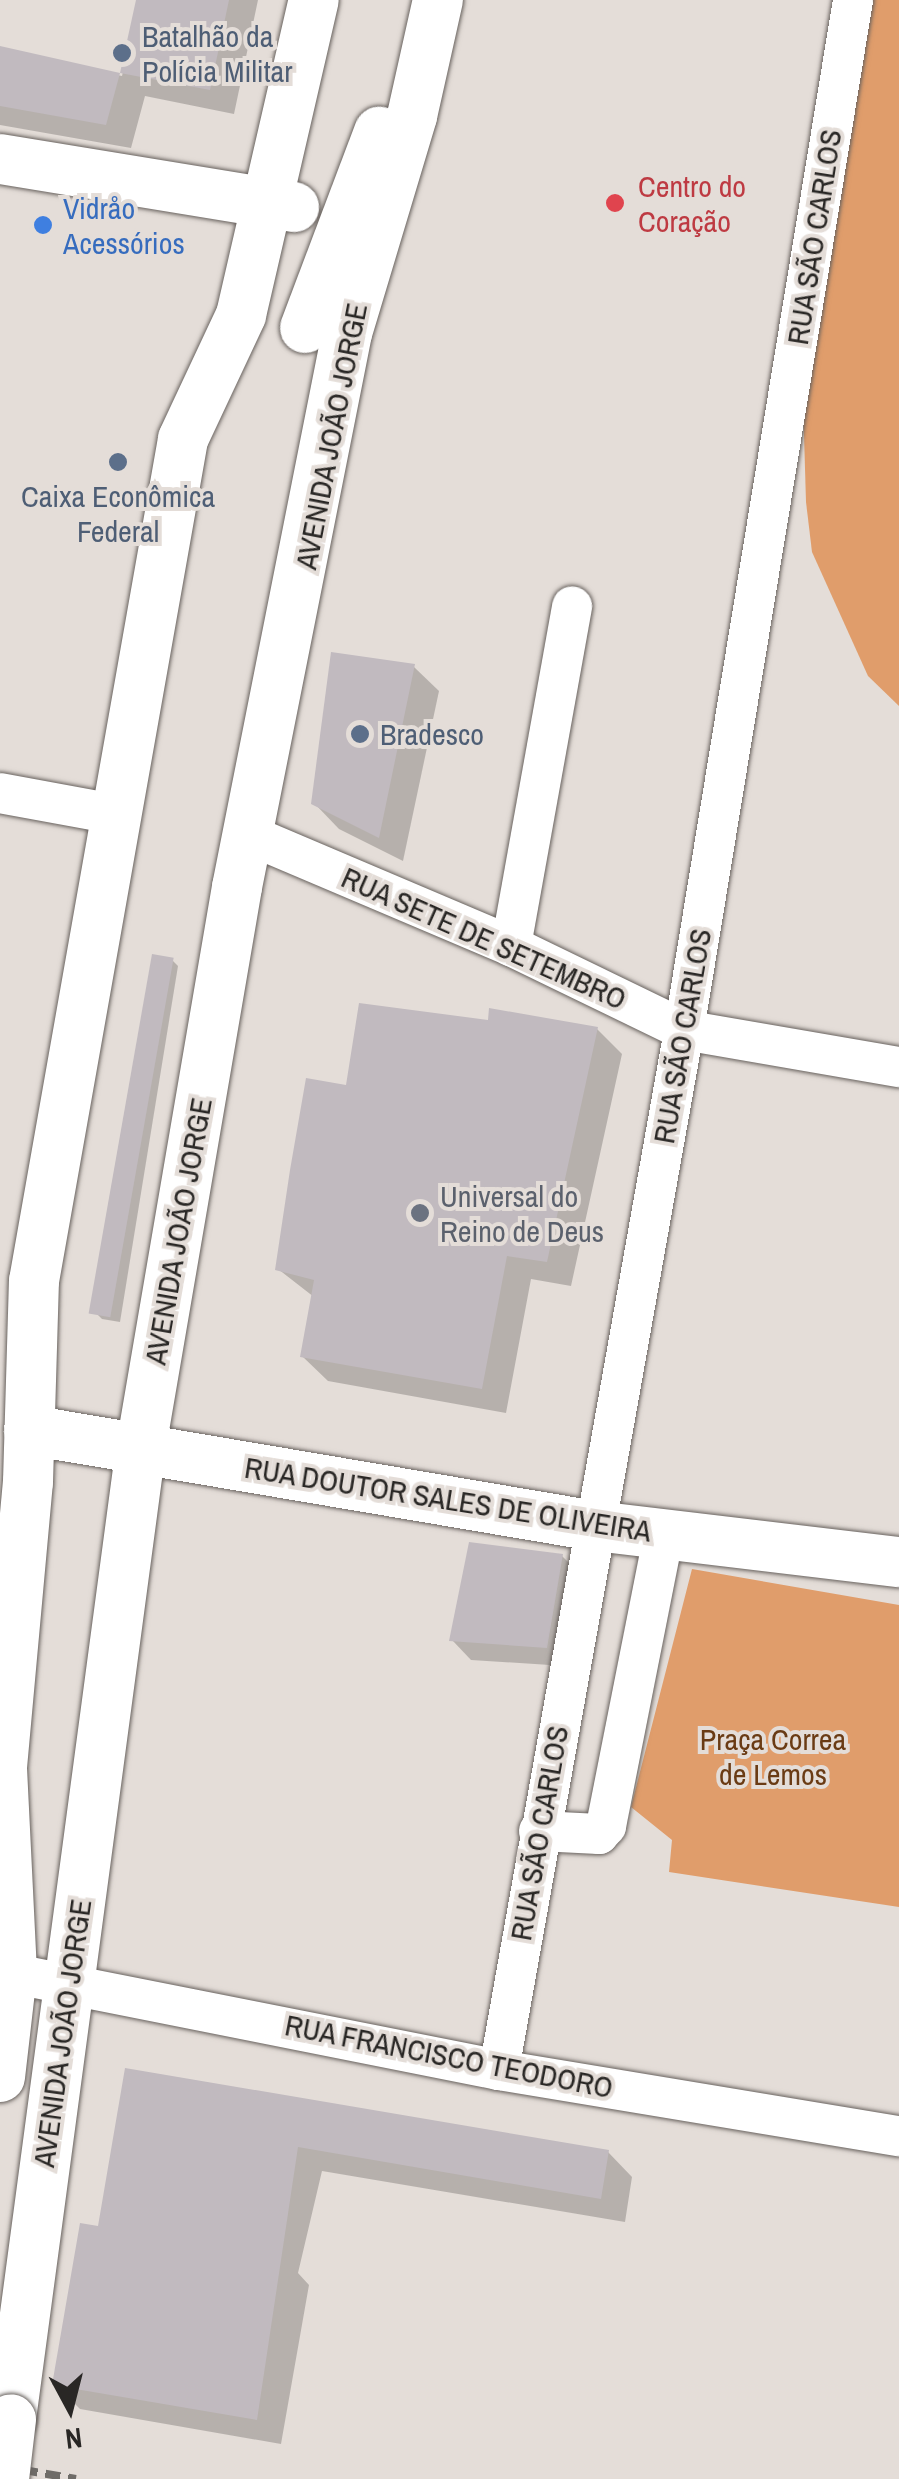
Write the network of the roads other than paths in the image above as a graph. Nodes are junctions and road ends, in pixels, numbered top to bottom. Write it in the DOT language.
graph roads {
  1 [pos="314,0"];
  2 [pos="853,0"];
  3 [pos="436,13"];
  4 [pos="0,160"];
  5 [pos="279,204"];
  6 [pos="305,328"];
  7 [pos="183,438"];
  8 [pos="197,530"];
  9 [pos="572,606"];
  10 [pos="0,793"];
  11 [pos="114,814"];
  12 [pos="247,834"];
  13 [pos="511,946"];
  14 [pos="684,1030"];
  15 [pos="899,1067"];
  16 [pos="15,1427"];
  17 [pos="122,1445"];
  18 [pos="28,1482"];
  19 [pos="595,1526"];
  20 [pos="664,1534"];
  21 [pos="899,1562"];
  22 [pos="1,1777"];
  23 [pos="539,1830"];
  24 [pos="6,1972"];
  25 [pos="69,1980"];
  26 [pos="499,2070"];
  27 [pos="0,2077"];
  28 [pos="899,2136"];
  29 [pos="4,2479"];
  1 -- 5 [label="main road, AVENIDA JOÃO JORGE"];
  2 -- 14 [label="street, RUA SÃO CARLOS"];
  3 -- 6 [label="main road"];
  3 -- 12 [label="main road, AVENIDA JOÃO JORGE"];
  4 -- 5 [label="main road"];
  5 -- 7 [label="main road, AVENIDA JOÃO JORGE"];
  7 -- 8 [label="main road"];
  7 -- 11 [label="main road, AVENIDA JOÃO JORGE"];
  9 -- 13 [label="street"];
  10 -- 11 [label="street"];
  11 -- 16 [label="main road, AVENIDA JOÃO JORGE"];
  12 -- 13 [label="street, RUA SETE DE SETEMBRO"];
  12 -- 17 [label="main road, AVENIDA JOÃO JORGE"];
  13 -- 14 [label="street, RUA SETE DE SETEMBRO"];
  14 -- 15 [label="street, RUA SETE DE SETEMBRO"];
  14 -- 19 [label="street, RUA SÃO CARLOS"];
  16 -- 17 [label="main road, RUA DOUTOR SALES DE OLIVEIRA"];
  16 -- 18 [label="main road, AVENIDA JOÃO JORGE"];
  17 -- 18 [label="main road"];
  17 -- 19 [label="main road, RUA DOUTOR SALES DE OLIVEIRA"];
  17 -- 25 [label="main road, AVENIDA JOÃO JORGE"];
  18 -- 22 [label="main road, AVENIDA JOÃO JORGE"];
  19 -- 20 [label="main road, RUA DOUTOR SALES DE OLIVEIRA"];
  19 -- 23 [label="street, RUA SÃO CARLOS"];
  20 -- 21 [label="main road, RUA DOUTOR SALES DE OLIVEIRA"];
  20 -- 23 [label="street"];
  22 -- 24 [label="main road, AVENIDA JOÃO JORGE"];
  23 -- 26 [label="street, RUA SÃO CARLOS"];
  24 -- 25 [label="street, RUA FRANCISCO TEODORO"];
  24 -- 27 [label="main road, AVENIDA JOÃO JORGE"];
  25 -- 26 [label="street, RUA FRANCISCO TEODORO"];
  25 -- 29 [label="main road, AVENIDA JOÃO JORGE, bridge"];
  26 -- 28 [label="street, RUA FRANCISCO TEODORO"];
}
